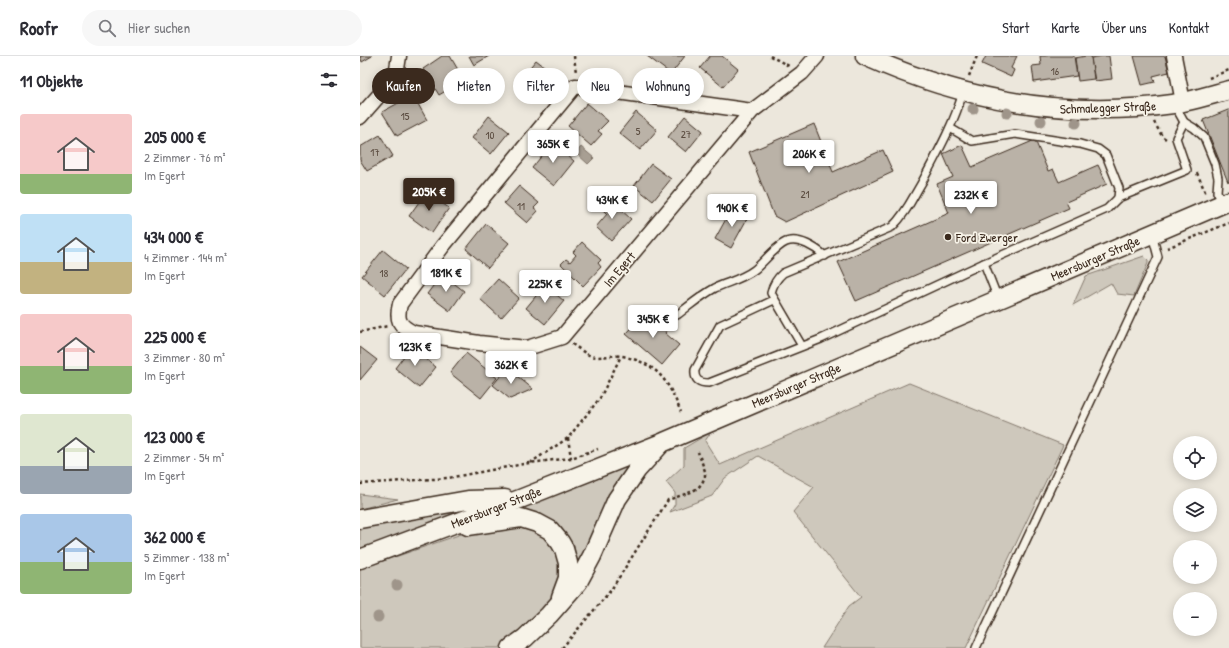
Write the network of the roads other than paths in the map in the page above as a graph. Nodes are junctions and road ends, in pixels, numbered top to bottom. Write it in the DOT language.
graph roads {
  1 [pos="399,56"];
  2 [pos="817,56"];
  3 [pos="865,56"];
  4 [pos="1174,56"];
  5 [pos="966,85"];
  6 [pos="1229,90"];
  7 [pos="1178,103"];
  8 [pos="752,111"];
  9 [pos="360,118"];
  10 [pos="1184,122"];
  11 [pos="950,128"];
  12 [pos="1118,198"];
  13 [pos="1226,202"];
  14 [pos="1152,234"];
  15 [pos="825,256"];
  16 [pos="984,263"];
  17 [pos="998,299"];
  18 [pos="774,300"];
  19 [pos="677,315"];
  20 [pos="802,346"];
  21 [pos="664,442"];
  22 [pos="520,499"];
  23 [pos="360,519"];
  24 [pos="432,531"];
  25 [pos="360,559"];
  26 [pos="559,603"];
  27 [pos="511,648"];
  28 [pos="976,648"];
  1 -- 9 [label="street"];
  2 -- 8 [label="street, Im Egert"];
  3 -- 5 [label="street, Schmalegger Straße"];
  4 -- 7 [label="street"];
  5 -- 7 [label="street, Schmalegger Straße"];
  5 -- 11 [label="lane"];
  6 -- 7 [label="street, Schmalegger Straße"];
  7 -- 10 [label="lane"];
  8 -- 8 [label="street, Im Egert"];
  10 -- 12 [label="lane"];
  10 -- 13 [label="lane"];
  11 -- 12 [label="lane"];
  11 -- 15 [label="lane"];
  12 -- 16 [label="lane"];
  13 -- 14 [label="street, Meersburger Straße"];
  14 -- 17 [label="street, Meersburger Straße"];
  14 -- 28 [label="lane"];
  15 -- 18 [label="lane"];
  15 -- 19 [label="lane"];
  16 -- 17 [label="lane"];
  16 -- 20 [label="lane"];
  17 -- 21 [label="street, Meersburger Straße"];
  18 -- 20 [label="lane"];
  18 -- 20 [label="lane"];
  21 -- 22 [label="street, Meersburger Straße"];
  21 -- 26 [label="street"];
  22 -- 23 [label="street"];
  22 -- 24 [label="street, Meersburger Straße"];
  24 -- 25 [label="street, Meersburger Straße"];
  24 -- 26 [label="street"];
  26 -- 27 [label="street"];
}
